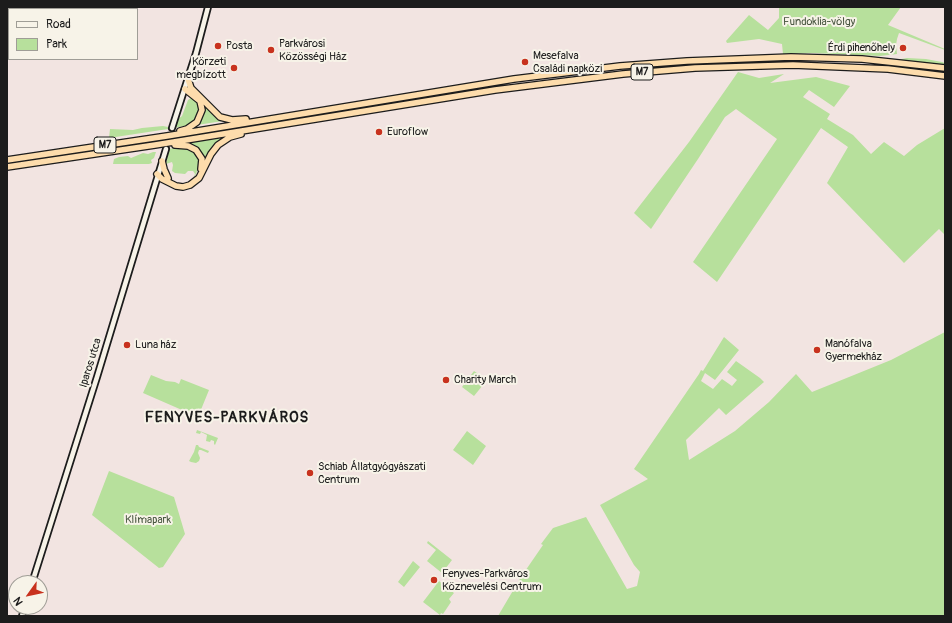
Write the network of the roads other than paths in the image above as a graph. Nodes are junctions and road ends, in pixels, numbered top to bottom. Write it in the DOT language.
graph roads {
  1 [pos="208,7"];
  2 [pos="945,68"];
  3 [pos="945,76"];
  4 [pos="188,79"];
  5 [pos="185,89"];
  6 [pos="193,93"];
  7 [pos="183,95"];
  8 [pos="266,119"];
  9 [pos="270,126"];
  10 [pos="172,128"];
  11 [pos="167,136"];
  12 [pos="155,145"];
  13 [pos="166,149"];
  14 [pos="7,160"];
  15 [pos="162,161"];
  16 [pos="7,167"];
  17 [pos="157,174"];
  18 [pos="166,179"];
  19 [pos="155,183"];
  20 [pos="35,575"];
  1 -- 4 [label="street"];
  2 -- 8 [label="highway, M7"];
  3 -- 9 [label="highway, M7"];
  4 -- 5 [label="street"];
  4 -- 6 [label="highway"];
  5 -- 6 [label="highway"];
  5 -- 7 [label="street"];
  6 -- 7 [label="highway"];
  6 -- 8 [label="highway"];
  6 -- 11 [label="highway"];
  7 -- 10 [label="street"];
  8 -- 11 [label="highway, M7"];
  9 -- 12 [label="highway, M7"];
  9 -- 18 [label="highway"];
  11 -- 14 [label="highway, M7"];
  12 -- 16 [label="highway, M7"];
  12 -- 18 [label="highway"];
  13 -- 15 [label="street, Iparos utca"];
  15 -- 17 [label="street, Iparos utca"];
  15 -- 18 [label="highway"];
  17 -- 18 [label="highway"];
  17 -- 19 [label="street, Iparos utca"];
  18 -- 19 [label="highway"];
  19 -- 20 [label="street, Iparos utca"];
}
